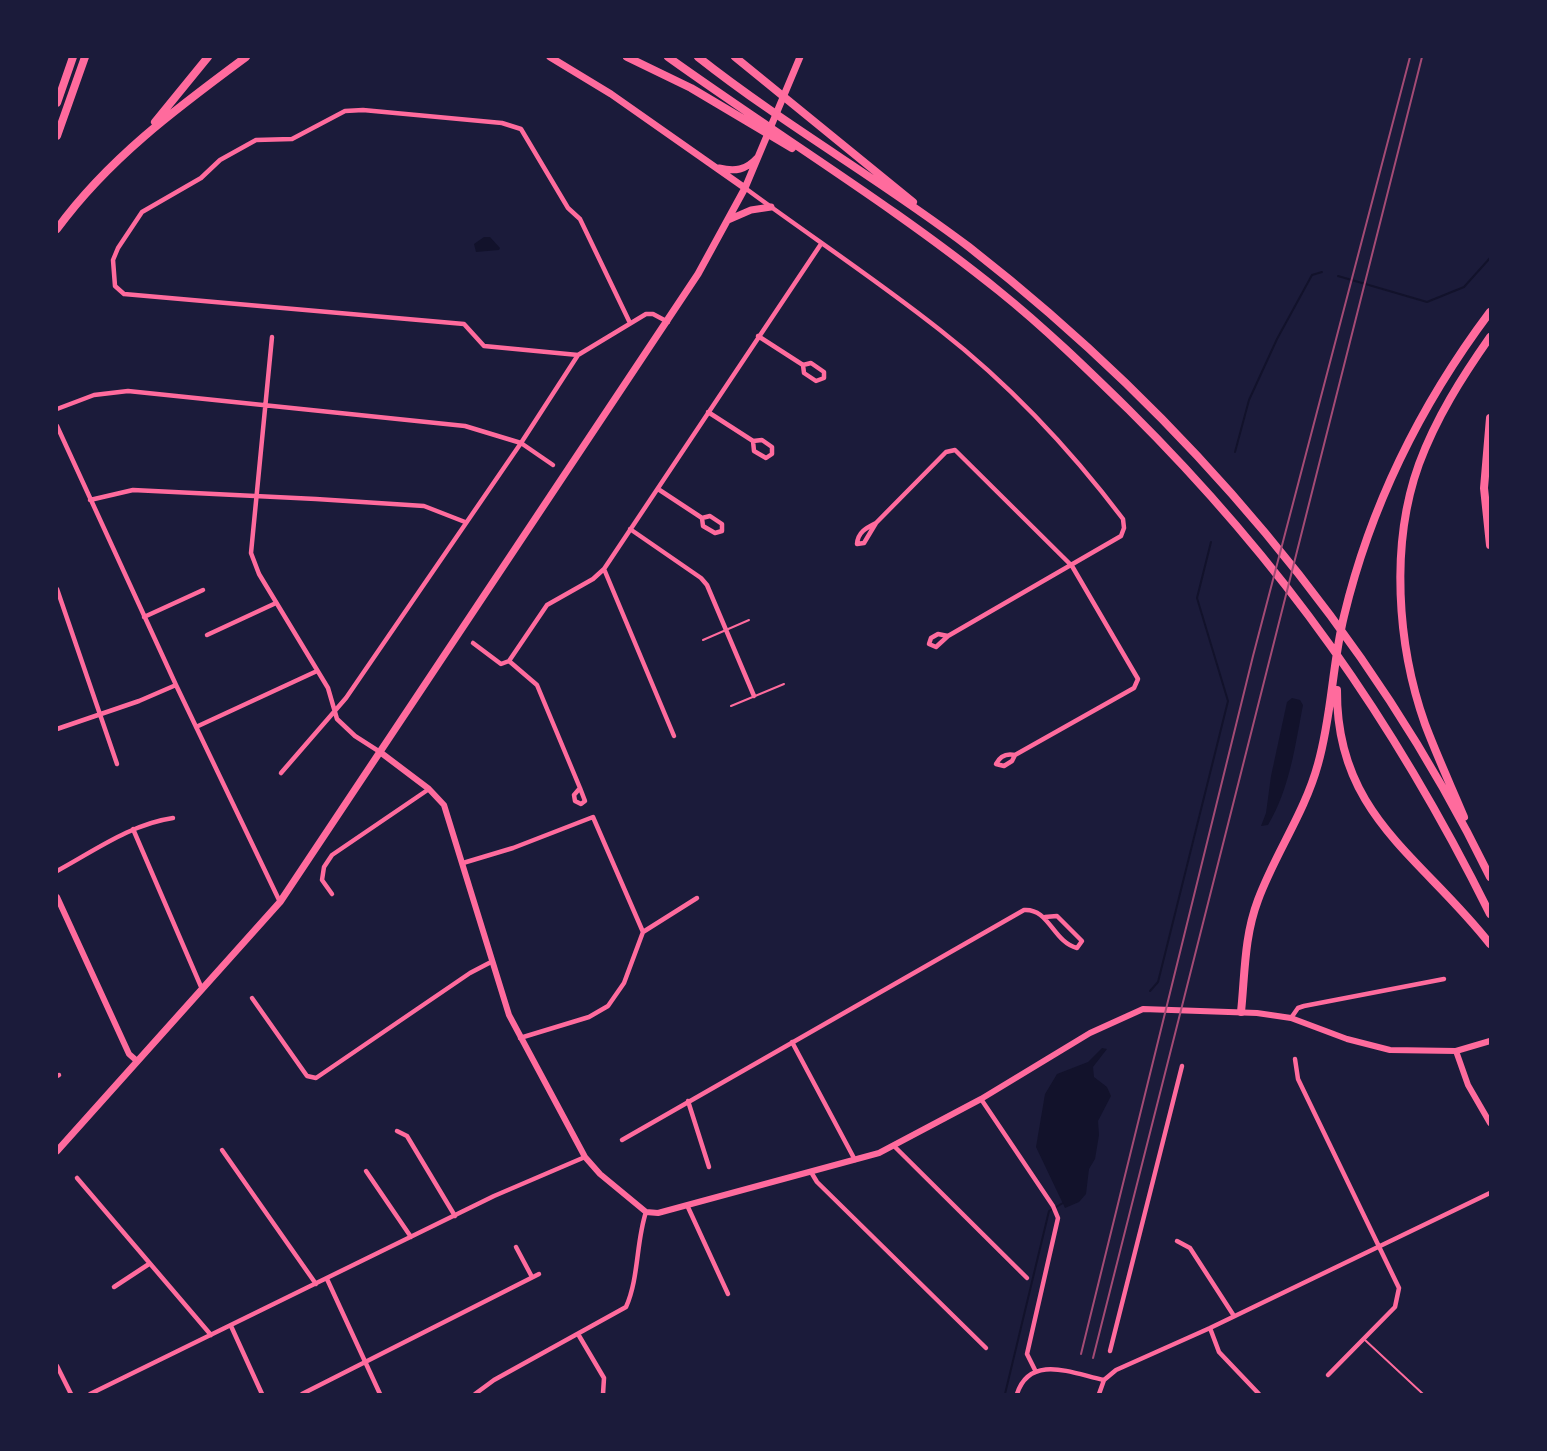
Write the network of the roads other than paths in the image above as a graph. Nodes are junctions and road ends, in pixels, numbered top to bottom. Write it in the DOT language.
graph roads {
  1 [pos="73,57"];
  2 [pos="85,57"];
  3 [pos="208,57"];
  4 [pos="246,57"];
  5 [pos="550,57"];
  6 [pos="627,57"];
  7 [pos="668,57"];
  8 [pos="698,57"];
  9 [pos="735,57"];
  10 [pos="800,57"];
  11 [pos="57,102"];
  12 [pos="57,136"];
  13 [pos="142,136"];
  14 [pos="761,154"];
  15 [pos="706,162"];
  16 [pos="746,188"];
  17 [pos="868,193"];
  18 [pos="771,207"];
  19 [pos="728,220"];
  20 [pos="940,226"];
  21 [pos="57,229"];
  22 [pos="820,244"];
  23 [pos="1490,312"];
  24 [pos="668,322"];
  25 [pos="630,323"];
  26 [pos="758,336"];
  27 [pos="272,337"];
  28 [pos="1490,337"];
  29 [pos="578,355"];
  30 [pos="803,365"];
  31 [pos="265,404"];
  32 [pos="57,409"];
  33 [pos="708,412"];
  34 [pos="1490,418"];
  35 [pos="57,426"];
  36 [pos="753,441"];
  37 [pos="522,443"];
  38 [pos="552,465"];
  39 [pos="658,489"];
  40 [pos="256,496"];
  41 [pos="90,500"];
  42 [pos="702,518"];
  43 [pos="465,522"];
  44 [pos="876,523"];
  45 [pos="630,529"];
  46 [pos="1490,545"];
  47 [pos="1072,566"];
  48 [pos="604,569"];
  49 [pos="57,589"];
  50 [pos="203,590"];
  51 [pos="276,603"];
  52 [pos="144,617"];
  53 [pos="749,620"];
  54 [pos="726,630"];
  55 [pos="1340,632"];
  56 [pos="207,635"];
  57 [pos="948,636"];
  58 [pos="703,640"];
  59 [pos="473,643"];
  60 [pos="508,661"];
  61 [pos="317,671"];
  62 [pos="784,684"];
  63 [pos="176,686"];
  64 [pos="754,696"];
  65 [pos="731,706"];
  66 [pos="334,713"];
  67 [pos="100,715"];
  68 [pos="196,728"];
  69 [pos="57,729"];
  70 [pos="675,736"];
  71 [pos="380,752"];
  72 [pos="1015,755"];
  73 [pos="117,764"];
  74 [pos="281,774"];
  75 [pos="580,788"];
  76 [pos="429,789"];
  77 [pos="173,818"];
  78 [pos="133,829"];
  79 [pos="1477,851"];
  80 [pos="463,863"];
  81 [pos="57,871"];
  82 [pos="1490,877"];
  83 [pos="332,894"];
  84 [pos="57,897"];
  85 [pos="697,898"];
  86 [pos="280,902"];
  87 [pos="1490,914"];
  88 [pos="1045,917"];
  89 [pos="643,932"];
  90 [pos="1490,944"];
  91 [pos="491,962"];
  92 [pos="1444,979"];
  93 [pos="202,989"];
  94 [pos="252,998"];
  95 [pos="1241,1012"];
  96 [pos="1291,1018"];
  97 [pos="520,1038"];
  98 [pos="1490,1041"];
  99 [pos="792,1042"];
  100 [pos="1456,1051"];
  101 [pos="1294,1059"];
  102 [pos="137,1061"];
  103 [pos="1182,1066"];
  104 [pos="981,1099"];
  105 [pos="688,1101"];
  106 [pos="1490,1123"];
  107 [pos="397,1131"];
  108 [pos="622,1140"];
  109 [pos="894,1146"];
  110 [pos="222,1150"];
  111 [pos="58,1152"];
  112 [pos="585,1156"];
  113 [pos="855,1160"];
  114 [pos="709,1167"];
  115 [pos="366,1171"];
  116 [pos="811,1172"];
  117 [pos="77,1178"];
  118 [pos="1490,1193"];
  119 [pos="687,1205"];
  120 [pos="646,1212"];
  121 [pos="456,1216"];
  122 [pos="411,1237"];
  123 [pos="1177,1240"];
  124 [pos="1380,1246"];
  125 [pos="516,1247"];
  126 [pos="149,1264"];
  127 [pos="539,1274"];
  128 [pos="532,1277"];
  129 [pos="1027,1278"];
  130 [pos="327,1279"];
  131 [pos="316,1284"];
  132 [pos="114,1287"];
  133 [pos="728,1294"];
  134 [pos="1234,1316"];
  135 [pos="231,1326"];
  136 [pos="1210,1328"];
  137 [pos="578,1334"];
  138 [pos="211,1335"];
  139 [pos="1365,1340"];
  140 [pos="986,1348"];
  141 [pos="1110,1351"];
  142 [pos="365,1363"];
  143 [pos="57,1366"];
  144 [pos="1035,1370"];
  145 [pos="1328,1375"];
  146 [pos="1104,1380"];
  147 [pos="70,1394"];
  148 [pos="90,1394"];
  149 [pos="262,1394"];
  150 [pos="302,1394"];
  151 [pos="380,1394"];
  152 [pos="475,1394"];
  153 [pos="603,1394"];
  154 [pos="1017,1394"];
  155 [pos="1099,1394"];
  156 [pos="1260,1394"];
  157 [pos="1423,1394"];
  1 -- 11 [label="highway"];
  2 -- 12 [label="highway"];
  3 -- 13 [label="highway"];
  4 -- 13 [label="highway"];
  5 -- 15 [label="main road"];
  6 -- 17 [label="highway"];
  7 -- 17 [label="highway"];
  8 -- 20 [label="highway"];
  9 -- 20 [label="highway"];
  10 -- 14 [label="main road"];
  13 -- 21 [label="highway"];
  14 -- 15 [label="main road"];
  14 -- 16 [label="main road"];
  15 -- 16 [label="main road"];
  16 -- 18 [label="street"];
  16 -- 19 [label="main road"];
  17 -- 87 [label="highway"];
  18 -- 19 [label="main road"];
  18 -- 22 [label="street"];
  19 -- 24 [label="main road"];
  20 -- 79 [label="highway"];
  22 -- 26 [label="street"];
  22 -- 47 [label="street"];
  23 -- 55 [label="highway"];
  24 -- 25 [label="street"];
  24 -- 71 [label="main road"];
  25 -- 29 [label="street"];
  25 -- 29 [label="street"];
  26 -- 30 [label="street"];
  26 -- 33 [label="street"];
  27 -- 31 [label="street"];
  28 -- 79 [label="highway"];
  29 -- 37 [label="street"];
  30 -- 30 [label="street"];
  31 -- 32 [label="street"];
  31 -- 37 [label="street"];
  31 -- 40 [label="street"];
  33 -- 36 [label="street"];
  33 -- 39 [label="street"];
  34 -- 46 [label="highway"];
  35 -- 41 [label="street"];
  36 -- 36 [label="street"];
  37 -- 38 [label="street"];
  37 -- 43 [label="street"];
  39 -- 42 [label="street"];
  39 -- 45 [label="street"];
  40 -- 41 [label="street"];
  40 -- 43 [label="street"];
  40 -- 51 [label="street"];
  41 -- 52 [label="street"];
  42 -- 42 [label="street"];
  43 -- 66 [label="street"];
  44 -- 44 [label="street"];
  44 -- 47 [label="street"];
  45 -- 48 [label="street"];
  45 -- 54 [label="street"];
  47 -- 57 [label="street"];
  47 -- 72 [label="street"];
  48 -- 60 [label="street"];
  48 -- 70 [label="street"];
  49 -- 67 [label="street"];
  50 -- 52 [label="street"];
  51 -- 56 [label="street"];
  51 -- 61 [label="street"];
  52 -- 63 [label="street"];
  53 -- 54 [label="lane"];
  54 -- 58 [label="lane"];
  54 -- 64 [label="street"];
  55 -- 90 [label="highway"];
  55 -- 95 [label="highway"];
  59 -- 60 [label="street"];
  60 -- 75 [label="street"];
  61 -- 66 [label="street"];
  61 -- 68 [label="street"];
  62 -- 64 [label="lane"];
  63 -- 67 [label="street"];
  63 -- 68 [label="street"];
  64 -- 65 [label="lane"];
  66 -- 71 [label="street"];
  66 -- 74 [label="street"];
  67 -- 69 [label="street"];
  67 -- 73 [label="street"];
  68 -- 86 [label="street"];
  71 -- 76 [label="street"];
  71 -- 86 [label="main road"];
  76 -- 80 [label="street"];
  76 -- 83 [label="street"];
  77 -- 78 [label="street"];
  78 -- 81 [label="street"];
  78 -- 93 [label="street"];
  79 -- 82 [label="highway"];
  80 -- 89 [label="street"];
  80 -- 91 [label="street"];
  84 -- 102 [label="street"];
  85 -- 89 [label="street"];
  86 -- 93 [label="main road"];
  88 -- 88 [label="street"];
  88 -- 99 [label="street"];
  89 -- 97 [label="street"];
  91 -- 94 [label="street"];
  91 -- 97 [label="street"];
  92 -- 96 [label="street"];
  93 -- 102 [label="main road"];
  95 -- 96 [label="street"];
  95 -- 104 [label="street"];
  96 -- 100 [label="street"];
  97 -- 112 [label="street"];
  98 -- 100 [label="street"];
  99 -- 105 [label="street"];
  99 -- 113 [label="street"];
  100 -- 106 [label="street"];
  101 -- 124 [label="street"];
  102 -- 111 [label="main road"];
  103 -- 141 [label="street"];
  104 -- 109 [label="street"];
  104 -- 144 [label="street"];
  105 -- 108 [label="street"];
  105 -- 114 [label="street"];
  107 -- 121 [label="street"];
  109 -- 113 [label="street"];
  109 -- 129 [label="street"];
  110 -- 131 [label="street"];
  112 -- 120 [label="street"];
  112 -- 121 [label="street"];
  113 -- 116 [label="street"];
  115 -- 122 [label="street"];
  116 -- 119 [label="street"];
  116 -- 140 [label="street"];
  117 -- 126 [label="street"];
  118 -- 124 [label="street"];
  119 -- 120 [label="street"];
  119 -- 133 [label="street"];
  120 -- 137 [label="street"];
  121 -- 122 [label="street"];
  122 -- 130 [label="street"];
  123 -- 134 [label="street"];
  124 -- 134 [label="street"];
  124 -- 139 [label="street"];
  125 -- 128 [label="street"];
  126 -- 132 [label="street"];
  126 -- 138 [label="street"];
  127 -- 128 [label="street"];
  128 -- 142 [label="street"];
  130 -- 131 [label="street"];
  130 -- 142 [label="street"];
  131 -- 135 [label="street"];
  134 -- 136 [label="street"];
  135 -- 138 [label="street"];
  135 -- 149 [label="street"];
  136 -- 146 [label="street"];
  136 -- 156 [label="street"];
  137 -- 152 [label="street"];
  137 -- 153 [label="street"];
  138 -- 148 [label="street"];
  139 -- 145 [label="street"];
  139 -- 157 [label="lane"];
  142 -- 150 [label="street"];
  142 -- 151 [label="street"];
  143 -- 147 [label="street"];
  144 -- 146 [label="street"];
  144 -- 154 [label="street"];
  146 -- 155 [label="street"];
}
